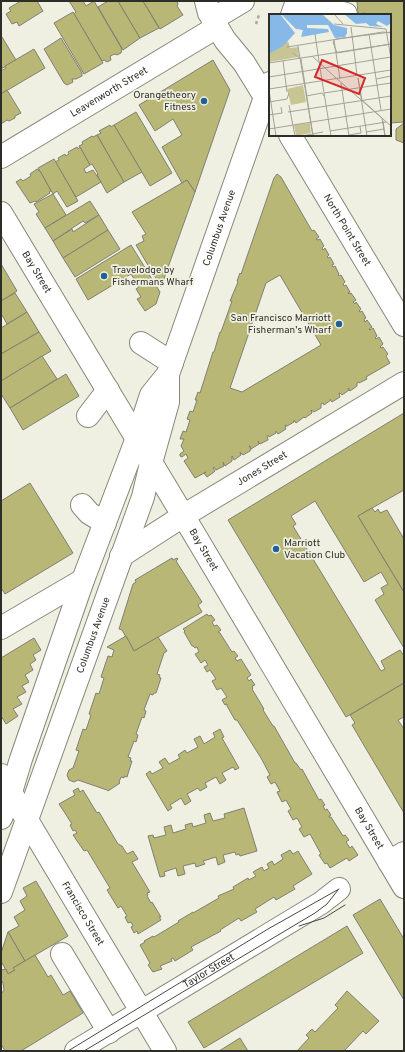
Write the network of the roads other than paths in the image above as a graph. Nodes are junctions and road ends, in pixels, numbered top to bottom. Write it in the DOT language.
graph roads {
  1 [pos="243,1"];
  2 [pos="297,1"];
  3 [pos="213,11"];
  4 [pos="292,14"];
  5 [pos="346,14"];
  6 [pos="268,95"];
  7 [pos="293,136"];
  8 [pos="1,157"];
  9 [pos="1,213"];
  10 [pos="404,325"];
  11 [pos="141,344"];
  12 [pos="170,368"];
  13 [pos="404,383"];
  14 [pos="108,390"];
  15 [pos="88,416"];
  16 [pos="137,438"];
  17 [pos="151,463"];
  18 [pos="82,505"];
  19 [pos="184,516"];
  20 [pos="105,523"];
  21 [pos="121,556"];
  22 [pos="83,580"];
  23 [pos="1,628"];
  24 [pos="6,783"];
  25 [pos="1,818"];
  26 [pos="27,820"];
  27 [pos="397,857"];
  28 [pos="404,887"];
  29 [pos="339,889"];
  30 [pos="1,892"];
  31 [pos="62,954"];
  32 [pos="141,1012"];
  33 [pos="109,1032"];
  34 [pos="76,1051"];
  35 [pos="165,1051"];
  1 -- 3 [label="street, Leavenworth Street"];
  2 -- 4 [label="street"];
  2 -- 5 [label="street"];
  3 -- 6 [label="street"];
  3 -- 8 [label="street, Leavenworth Street"];
  6 -- 12 [label="street, Columbus Avenue"];
  7 -- 10 [label="street, North Point Street"];
  9 -- 14 [label="street, Bay Street"];
  11 -- 12 [label="street"];
  12 -- 16 [label="street, Columbus Avenue"];
  12 -- 17 [label="street, Columbus Avenue"];
  13 -- 19 [label="street, Jones Street"];
  14 -- 15 [label="street"];
  14 -- 16 [label="street, Bay Street"];
  16 -- 17 [label="street, Bay Street"];
  16 -- 20 [label="street, Columbus Avenue"];
  17 -- 19 [label="street, Bay Street"];
  17 -- 21 [label="street, Columbus Avenue"];
  18 -- 20 [label="street"];
  19 -- 21 [label="street, Jones Street"];
  19 -- 27 [label="street, Bay Street"];
  20 -- 22 [label="street, Columbus Avenue"];
  21 -- 26 [label="street, Columbus Avenue"];
  22 -- 23 [label="street"];
  22 -- 24 [label="street, Columbus Avenue"];
  24 -- 25 [label="street, Columbus Avenue"];
  24 -- 26 [label="street, Francisco Street"];
  26 -- 30 [label="street, Columbus Avenue"];
  26 -- 32 [label="street, Francisco Street"];
  27 -- 28 [label="street, Bay Street"];
  29 -- 32 [label="street, Taylor Street"];
  31 -- 33 [label="street"];
  32 -- 33 [label="street, Taylor Street"];
  32 -- 35 [label="street, Francisco Street"];
  33 -- 34 [label="street, Taylor Street"];
}
